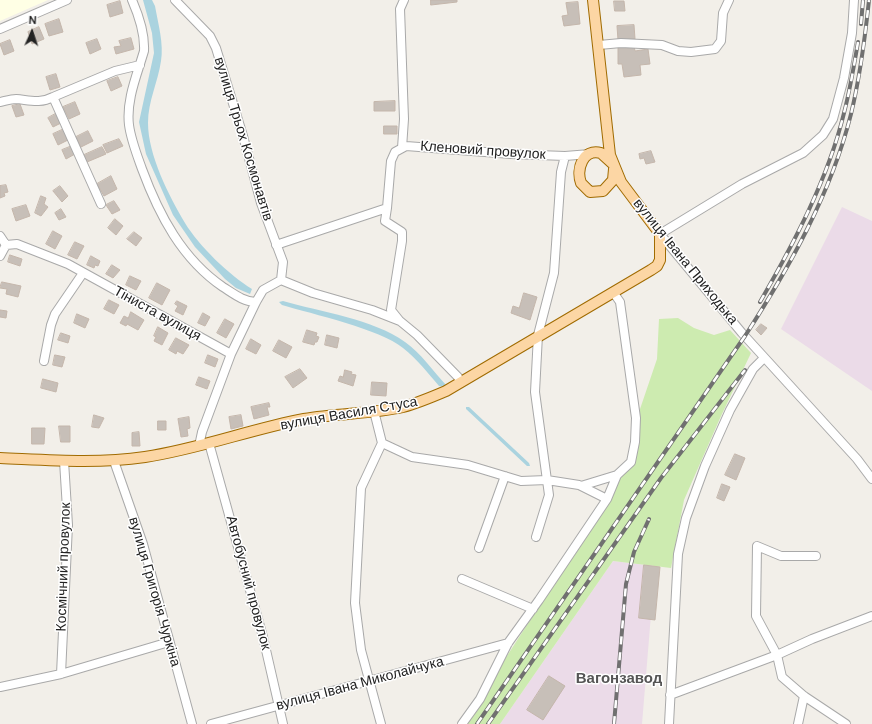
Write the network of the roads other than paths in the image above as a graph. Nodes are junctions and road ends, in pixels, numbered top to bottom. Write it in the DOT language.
graph roads {
  1 [pos="67,0"];
  2 [pos="132,0"];
  3 [pos="175,0"];
  4 [pos="179,0"];
  5 [pos="404,0"];
  6 [pos="593,0"];
  7 [pos="854,0"];
  8 [pos="731,1"];
  9 [pos="181,8"];
  10 [pos="0,29"];
  11 [pos="599,45"];
  12 [pos="140,65"];
  13 [pos="53,97"];
  14 [pos="0,102"];
  15 [pos="608,128"];
  16 [pos="402,148"];
  17 [pos="592,153"];
  18 [pos="565,156"];
  19 [pos="614,166"];
  20 [pos="607,188"];
  21 [pos="627,191"];
  22 [pos="101,204"];
  23 [pos="387,208"];
  24 [pos="660,234"];
  25 [pos="0,236"];
  26 [pos="6,245"];
  27 [pos="276,245"];
  28 [pos="0,256"];
  29 [pos="83,273"];
  30 [pos="281,280"];
  31 [pos="613,292"];
  32 [pos="256,302"];
  33 [pos="400,321"];
  34 [pos="538,335"];
  35 [pos="231,354"];
  36 [pos="764,358"];
  37 [pos="44,361"];
  38 [pos="460,383"];
  39 [pos="374,412"];
  40 [pos="382,443"];
  41 [pos="204,444"];
  42 [pos="0,458"];
  43 [pos="64,461"];
  44 [pos="114,461"];
  45 [pos="617,475"];
  46 [pos="505,476"];
  47 [pos="872,479"];
  48 [pos="548,480"];
  49 [pos="581,486"];
  50 [pos="607,499"];
  51 [pos="536,537"];
  52 [pos="479,548"];
  53 [pos="816,556"];
  54 [pos="462,579"];
  55 [pos="533,609"];
  56 [pos="872,616"];
  57 [pos="169,642"];
  58 [pos="508,643"];
  59 [pos="777,655"];
  60 [pos="61,674"];
  61 [pos="369,681"];
  62 [pos="0,687"];
  63 [pos="670,694"];
  64 [pos="804,696"];
  65 [pos="278,706"];
  66 [pos="192,724"];
  67 [pos="211,724"];
  68 [pos="283,724"];
  69 [pos="381,724"];
  70 [pos="462,724"];
  71 [pos="669,724"];
  72 [pos="798,724"];
  73 [pos="846,724"];
  1 -- 10 [label="street"];
  2 -- 12 [label="street"];
  3 -- 9 [label="street, вулиця Трьох Космонавтів"];
  4 -- 9 [label="street"];
  5 -- 16 [label="street"];
  6 -- 11 [label="main road, вулиця Івана Приходька"];
  7 -- 24 [label="street"];
  8 -- 11 [label="street"];
  9 -- 27 [label="street, вулиця Трьох Космонавтів"];
  11 -- 15 [label="main road, вулиця Івана Приходька"];
  12 -- 13 [label="street"];
  12 -- 32 [label="street"];
  13 -- 14 [label="street"];
  13 -- 22 [label="street"];
  15 -- 17 [label="main road"];
  15 -- 19 [label="main road, вулиця Івана Приходька"];
  16 -- 18 [label="street, Кленовий провулок"];
  16 -- 23 [label="street, Кленовий провулок"];
  17 -- 18 [label="street"];
  17 -- 19 [label="main road"];
  17 -- 20 [label="main road"];
  18 -- 34 [label="street, Кленовий провулок"];
  19 -- 20 [label="main road"];
  19 -- 21 [label="main road, вулиця Івана Приходька"];
  20 -- 21 [label="main road"];
  21 -- 24 [label="main road, вулиця Івана Приходька"];
  23 -- 27 [label="street"];
  23 -- 33 [label="street, Кленовий провулок"];
  24 -- 31 [label="main road, вулиця Василя Стуса"];
  24 -- 36 [label="street, вулиця Івана Приходька"];
  25 -- 26 [label="street"];
  26 -- 28 [label="street"];
  26 -- 29 [label="street, Тіниста вулиця"];
  27 -- 30 [label="street, вулиця Трьох Космонавтів"];
  29 -- 35 [label="street, Тіниста вулиця"];
  29 -- 37 [label="street"];
  30 -- 32 [label="street"];
  30 -- 33 [label="street"];
  31 -- 34 [label="main road, вулиця Василя Стуса"];
  31 -- 45 [label="street"];
  32 -- 35 [label="street"];
  33 -- 38 [label="street"];
  34 -- 38 [label="main road, вулиця Василя Стуса"];
  34 -- 48 [label="street, Кленовий провулок"];
  35 -- 41 [label="street"];
  36 -- 47 [label="street, вулиця Івана Приходька"];
  36 -- 63 [label="street"];
  38 -- 39 [label="main road, вулиця Василя Стуса"];
  39 -- 40 [label="street"];
  39 -- 41 [label="main road, вулиця Василя Стуса"];
  40 -- 46 [label="street"];
  40 -- 61 [label="street"];
  41 -- 44 [label="main road, вулиця Василя Стуса"];
  41 -- 65 [label="street, Автобусний провулок"];
  42 -- 43 [label="main road, вулиця Василя Стуса"];
  43 -- 44 [label="main road, вулиця Василя Стуса"];
  43 -- 60 [label="street, Космічний провулок"];
  44 -- 57 [label="street, вулиця Григорія Чуркіна"];
  45 -- 49 [label="street"];
  45 -- 50 [label="street"];
  46 -- 48 [label="street"];
  46 -- 52 [label="street"];
  48 -- 49 [label="street"];
  48 -- 51 [label="street, Кленовий провулок"];
  49 -- 50 [label="street"];
  50 -- 55 [label="street"];
  53 -- 59 [label="street"];
  54 -- 55 [label="street"];
  55 -- 58 [label="street"];
  56 -- 59 [label="street"];
  57 -- 60 [label="street"];
  57 -- 66 [label="street, вулиця Григорія Чуркіна"];
  58 -- 61 [label="street, вулиця Івана Миколайчука"];
  58 -- 70 [label="street"];
  59 -- 63 [label="street"];
  59 -- 64 [label="street"];
  60 -- 62 [label="street"];
  61 -- 65 [label="street, вулиця Івана Миколайчука"];
  61 -- 69 [label="street"];
  63 -- 71 [label="street"];
  64 -- 72 [label="street"];
  64 -- 73 [label="street"];
  65 -- 67 [label="street, вулиця Івана Миколайчука"];
  65 -- 68 [label="street, Автобусний провулок"];
}
